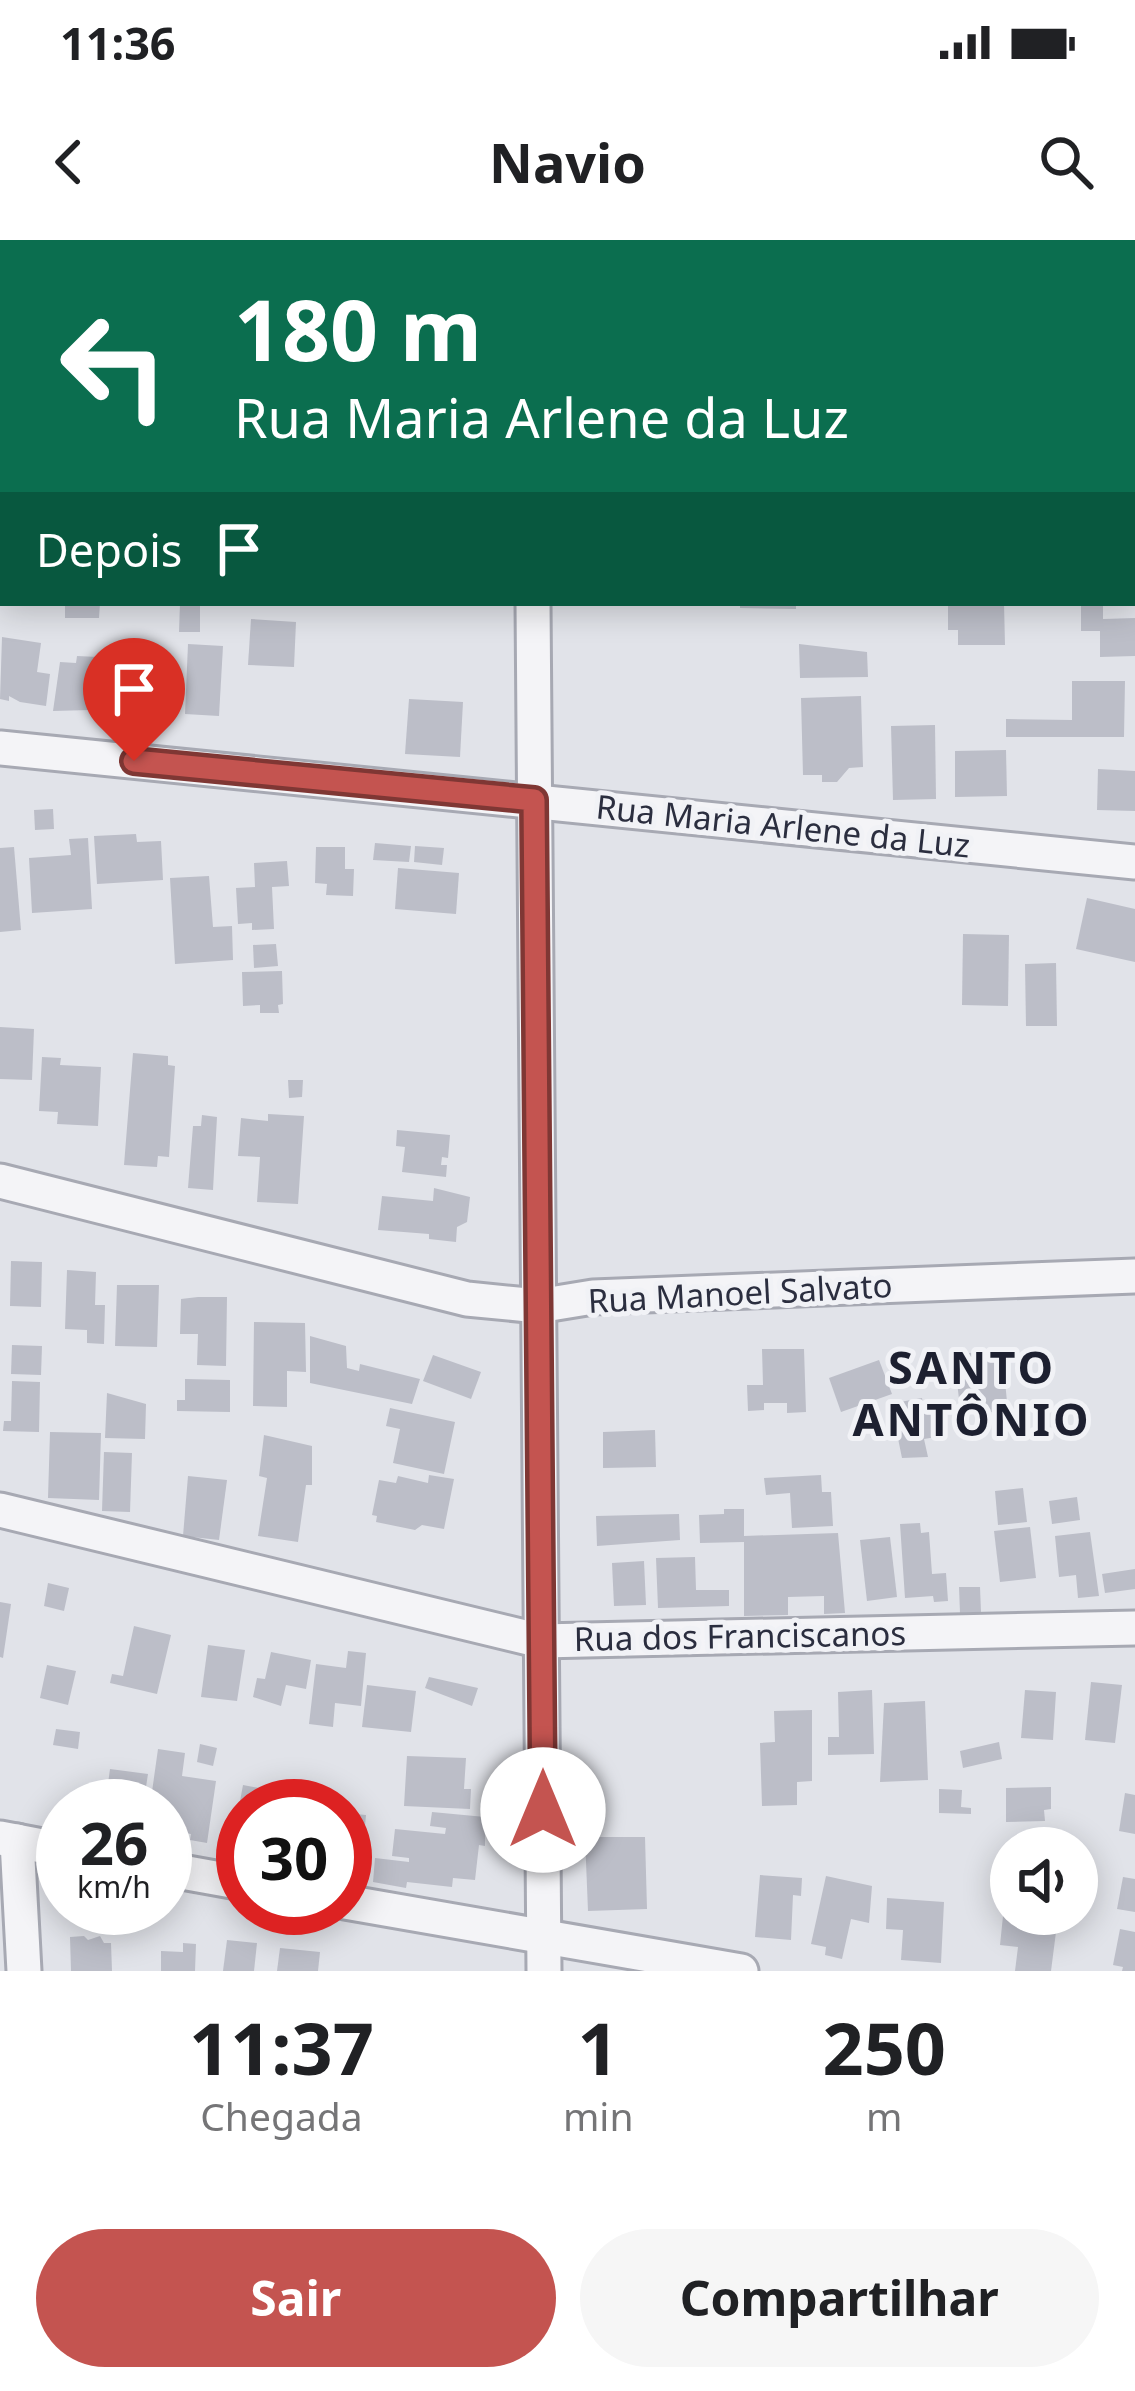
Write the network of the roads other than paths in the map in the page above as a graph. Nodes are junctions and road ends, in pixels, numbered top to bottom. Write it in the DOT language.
graph roads {
  1 [pos="533,606"];
  2 [pos="0,748"];
  3 [pos="534,800"];
  4 [pos="1135,862"];
  5 [pos="0,1181"];
  6 [pos="1135,1276"];
  7 [pos="538,1306"];
  8 [pos="0,1510"];
  9 [pos="1135,1628"];
  10 [pos="542,1641"];
  11 [pos="9,1840"];
  12 [pos="372,1909"];
  13 [pos="543,1954"];
  14 [pos="24,1971"];
  15 [pos="741,1971"];
  1 -- 3 [label="street"];
  2 -- 3 [label="street, Rua Maria Arlene da Luz"];
  3 -- 4 [label="street, Rua Maria Arlene da Luz"];
  3 -- 7 [label="street"];
  5 -- 7 [label="street, Rua Manoel Salvato"];
  6 -- 7 [label="street, Rua Manoel Salvato"];
  7 -- 10 [label="street"];
  8 -- 10 [label="street, Rua dos Franciscanos"];
  9 -- 10 [label="street, Rua dos Franciscanos"];
  10 -- 13 [label="street"];
  11 -- 14 [label="street"];
  12 -- 13 [label="street"];
  13 -- 15 [label="street"];
}
